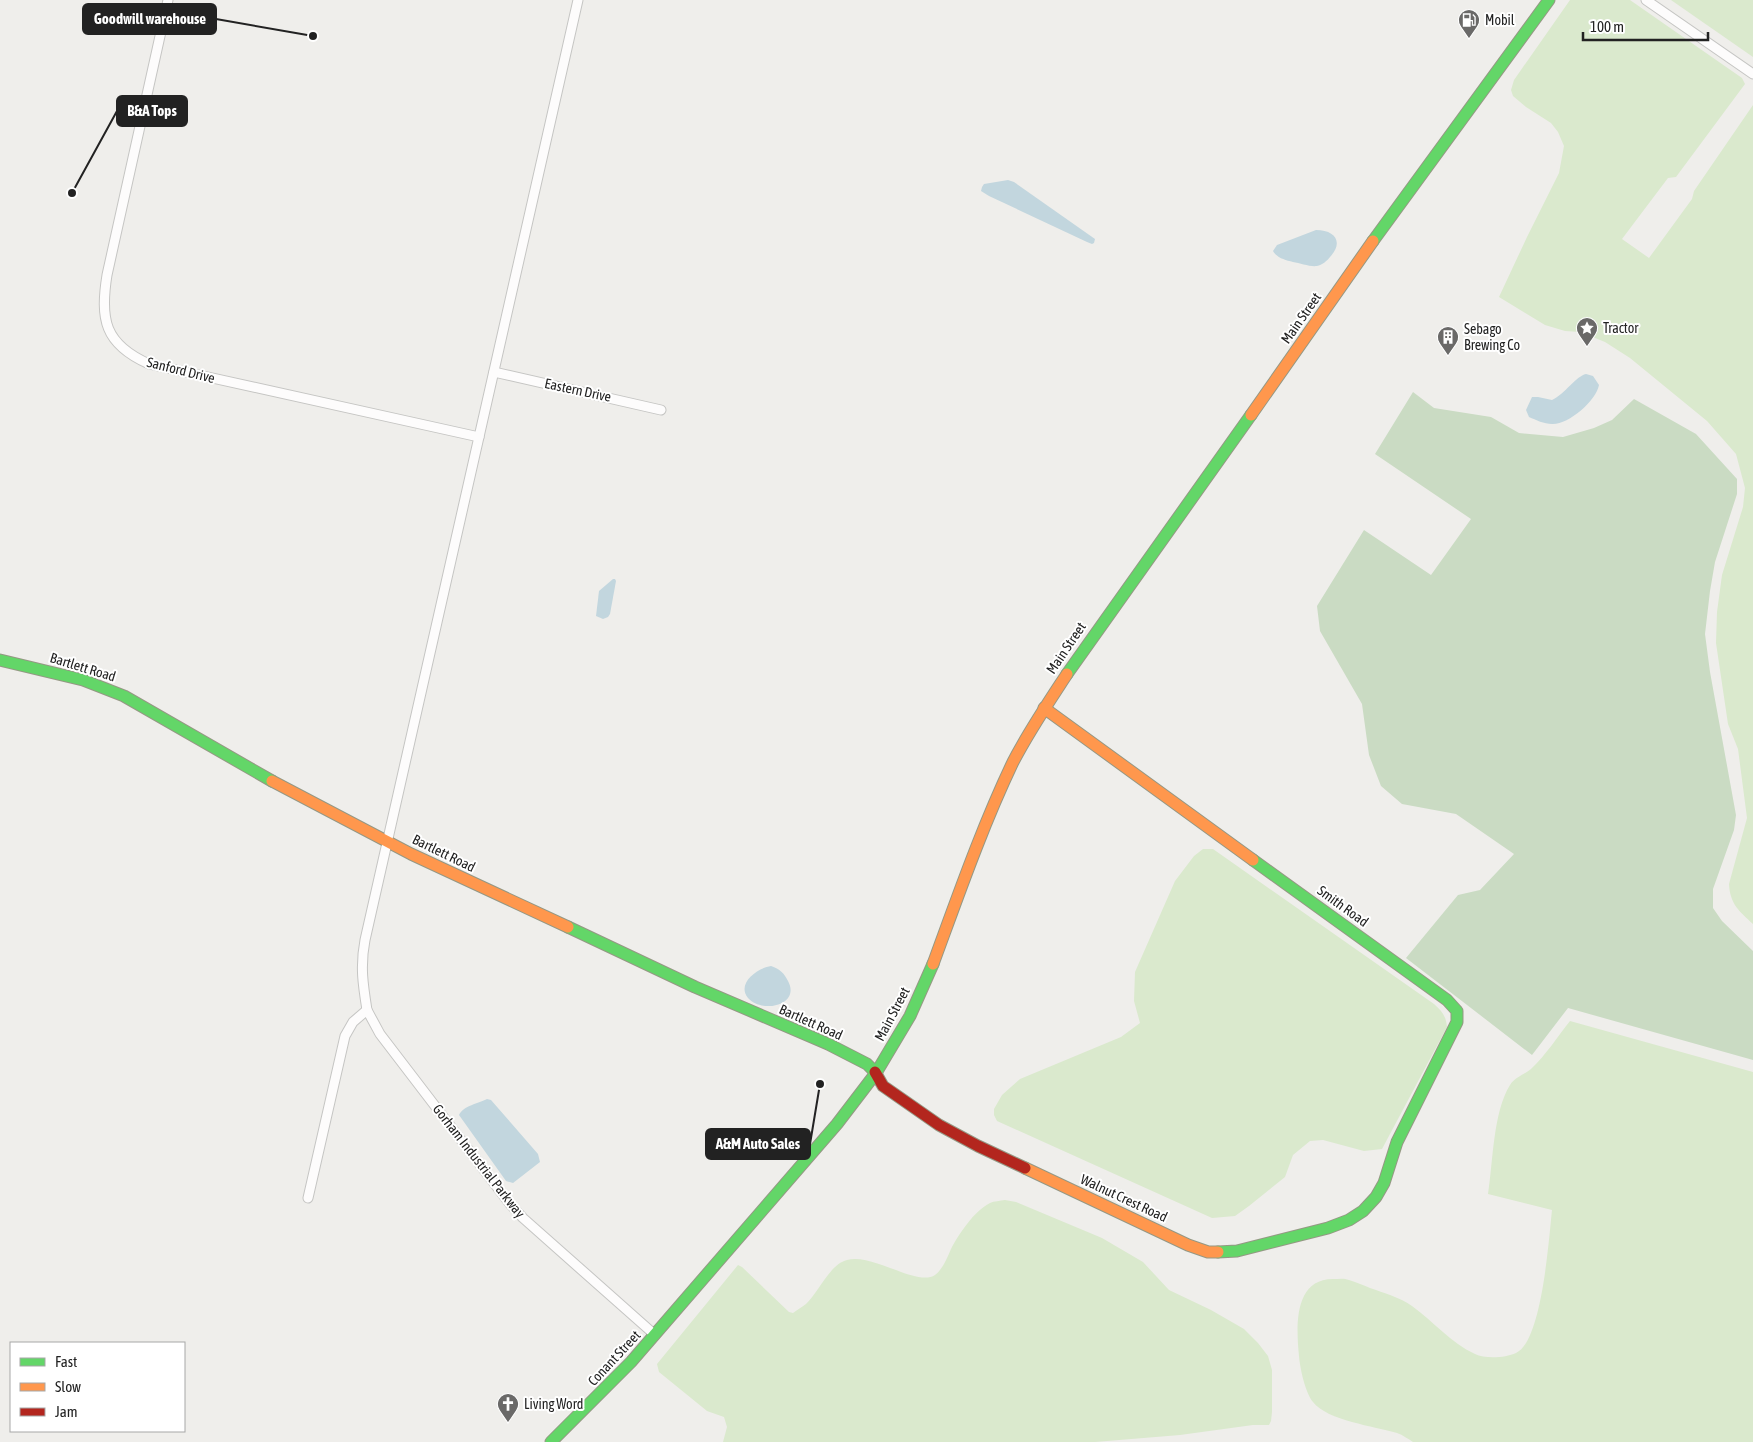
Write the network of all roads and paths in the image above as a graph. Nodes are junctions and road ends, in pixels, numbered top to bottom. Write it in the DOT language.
graph roads {
  1 [pos="168,0"];
  2 [pos="578,0"];
  3 [pos="1549,0"];
  4 [pos="1646,0"];
  5 [pos="1753,74"];
  6 [pos="494,372"];
  7 [pos="661,410"];
  8 [pos="479,437"];
  9 [pos="0,660"];
  10 [pos="1044,708"];
  11 [pos="388,842"];
  12 [pos="367,1010"];
  13 [pos="876,1074"];
  14 [pos="1376,1196"];
  15 [pos="308,1198"];
  16 [pos="655,1336"];
  17 [pos="552,1442"];
  1 -- 8 [label="street, Sanford Drive"];
  2 -- 6 [label="street"];
  3 -- 10 [label="main road, Main Street"];
  4 -- 5 [label="street"];
  6 -- 7 [label="street, Eastern Drive"];
  6 -- 8 [label="street"];
  8 -- 11 [label="street"];
  9 -- 11 [label="main road, Bartlett Road"];
  10 -- 13 [label="main road, Main Street"];
  10 -- 14 [label="main road, Smith Road"];
  11 -- 12 [label="street"];
  11 -- 13 [label="main road, Bartlett Road"];
  12 -- 15 [label="street"];
  12 -- 16 [label="street, Gorham Industrial Parkway"];
  13 -- 14 [label="main road, Walnut Crest Road"];
  13 -- 16 [label="main road, Main Street"];
  16 -- 17 [label="main road, Conant Street"];
}
